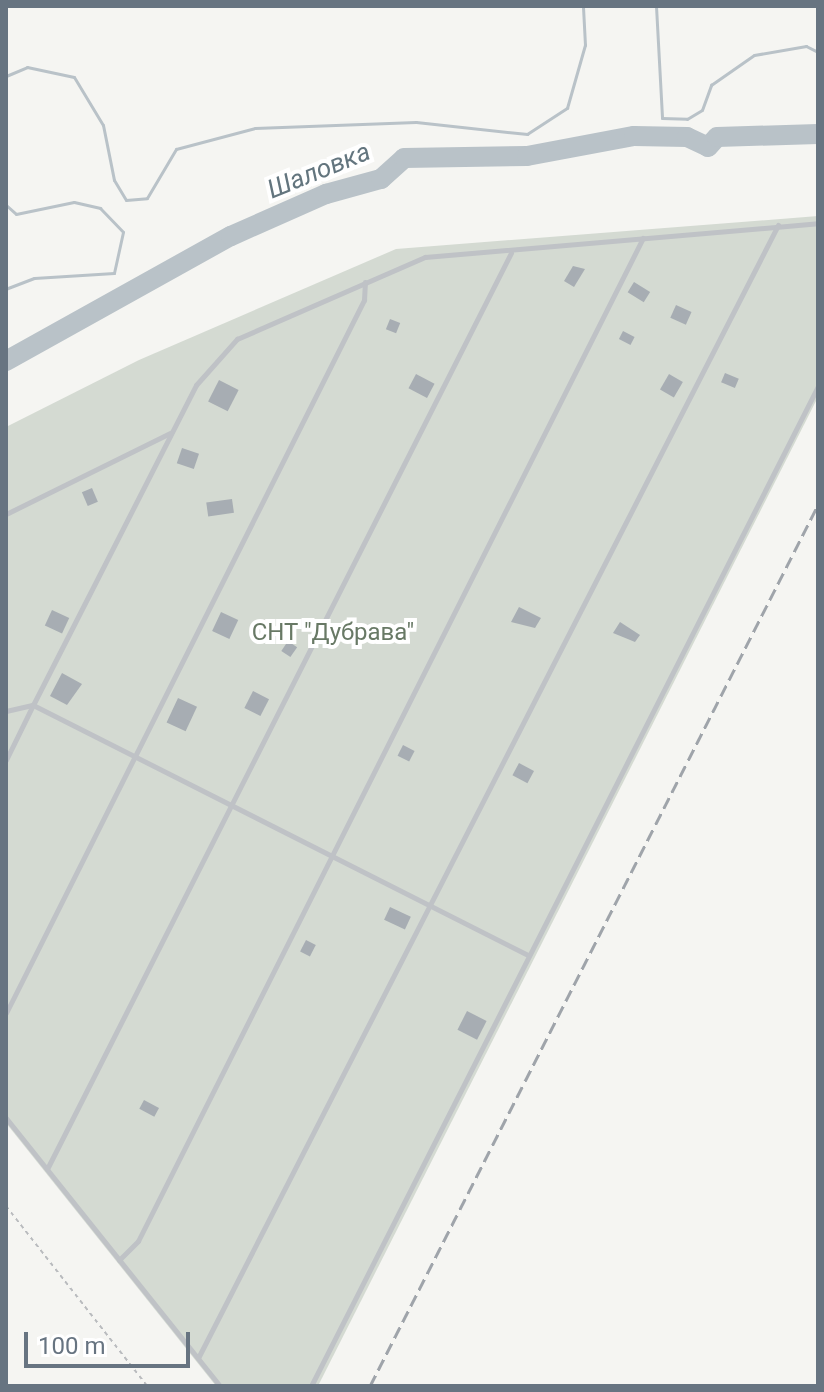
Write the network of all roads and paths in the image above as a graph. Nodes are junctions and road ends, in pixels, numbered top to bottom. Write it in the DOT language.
graph roads {
  1 [pos="818,223"];
  2 [pos="778,225"];
  3 [pos="643,238"];
  4 [pos="511,252"];
  5 [pos="365,282"];
  6 [pos="818,386"];
  7 [pos="172,432"];
  8 [pos="6,514"];
  9 [pos="33,705"];
  10 [pos="6,711"];
  11 [pos="134,756"];
  12 [pos="6,760"];
  13 [pos="234,805"];
  14 [pos="332,856"];
  15 [pos="429,905"];
  16 [pos="528,955"];
  17 [pos="6,1013"];
  18 [pos="6,1118"];
  19 [pos="47,1169"];
  20 [pos="6,1206"];
  21 [pos="119,1260"];
  22 [pos="198,1358"];
  23 [pos="147,1386"];
  24 [pos="220,1386"];
  25 [pos="311,1386"];
  1 -- 2 [label="lane"];
  2 -- 3 [label="lane"];
  2 -- 15 [label="lane"];
  3 -- 4 [label="lane"];
  3 -- 14 [label="lane"];
  4 -- 5 [label="lane"];
  4 -- 13 [label="lane"];
  5 -- 7 [label="lane"];
  5 -- 11 [label="lane"];
  6 -- 16 [label="lane"];
  7 -- 8 [label="lane"];
  7 -- 9 [label="lane"];
  9 -- 10 [label="lane"];
  9 -- 11 [label="lane"];
  9 -- 12 [label="lane"];
  11 -- 13 [label="lane"];
  11 -- 17 [label="lane"];
  13 -- 14 [label="lane"];
  13 -- 19 [label="lane"];
  14 -- 15 [label="lane"];
  14 -- 21 [label="lane"];
  15 -- 16 [label="lane"];
  15 -- 22 [label="lane"];
  16 -- 25 [label="lane"];
  18 -- 19 [label="lane"];
  19 -- 21 [label="lane"];
  20 -- 23 [label="path"];
  21 -- 22 [label="lane"];
  22 -- 24 [label="lane"];
}
